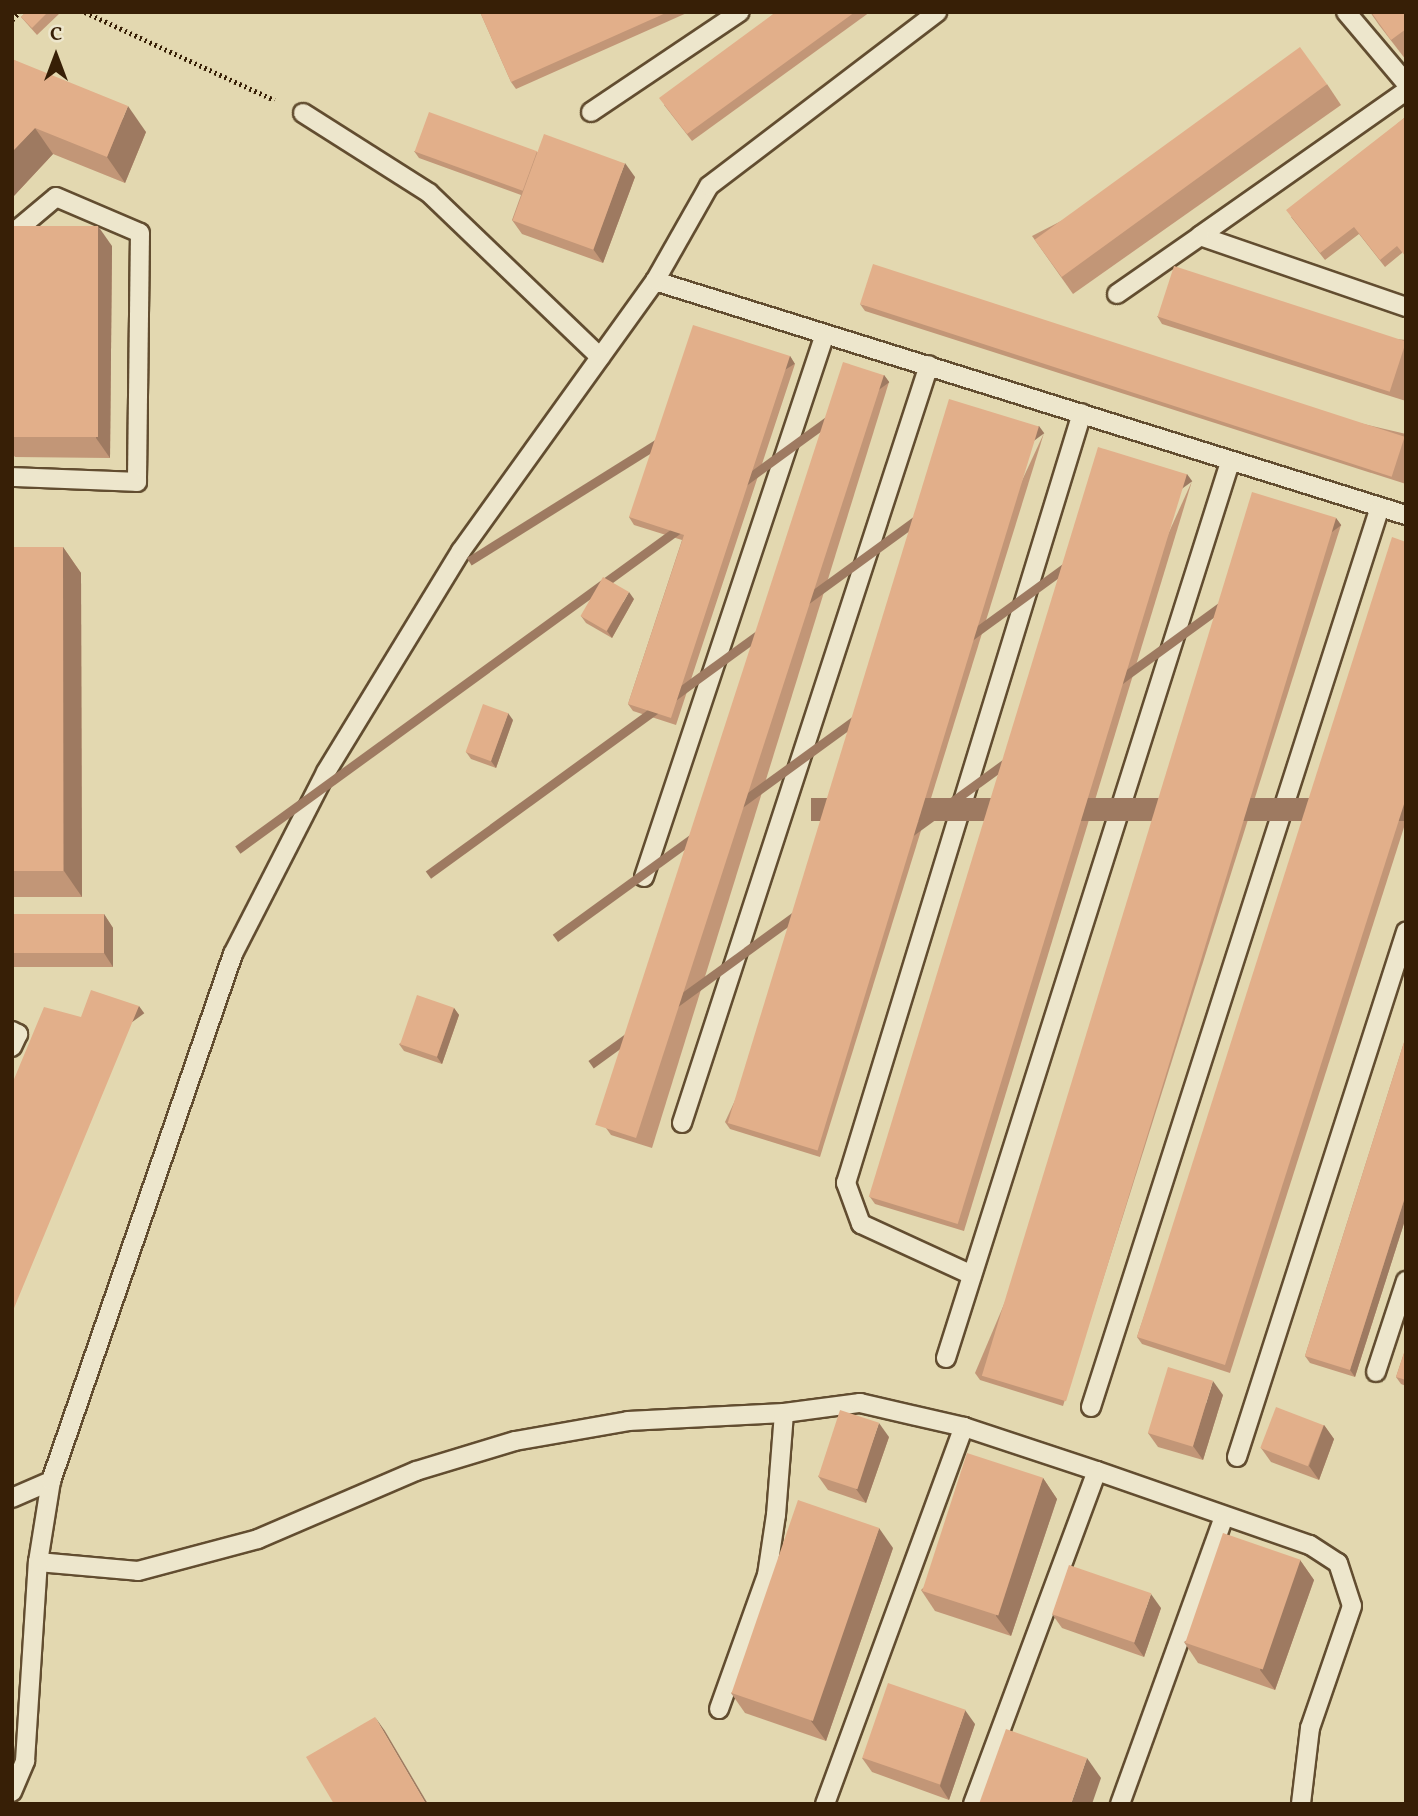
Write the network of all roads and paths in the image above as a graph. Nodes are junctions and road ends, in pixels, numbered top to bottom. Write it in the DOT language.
graph roads {
  1 [pos="19,12"];
  2 [pos="85,12"];
  3 [pos="740,12"];
  4 [pos="937,12"];
  5 [pos="1346,12"];
  6 [pos="12,20"];
  7 [pos="1406,83"];
  8 [pos="1406,90"];
  9 [pos="590,112"];
  10 [pos="303,113"];
  11 [pos="12,234"];
  12 [pos="1200,236"];
  13 [pos="655,281"];
  14 [pos="1117,294"];
  15 [pos="1406,307"];
  16 [pos="825,334"];
  17 [pos="600,357"];
  18 [pos="929,365"];
  19 [pos="1083,413"];
  20 [pos="1230,461"];
  21 [pos="12,477"];
  22 [pos="1380,507"];
  23 [pos="1406,515"];
  24 [pos="644,877"];
  25 [pos="1406,932"];
  26 [pos="12,1031"];
  27 [pos="12,1048"];
  28 [pos="681,1122"];
  29 [pos="972,1275"];
  30 [pos="1406,1281"];
  31 [pos="946,1358"];
  32 [pos="1376,1372"];
  33 [pos="1091,1407"];
  34 [pos="784,1413"];
  35 [pos="964,1427"];
  36 [pos="1237,1457"];
  37 [pos="1097,1471"];
  38 [pos="51,1481"];
  39 [pos="12,1498"];
  40 [pos="1224,1516"];
  41 [pos="38,1562"];
  42 [pos="719,1709"];
  43 [pos="12,1792"];
  44 [pos="825,1804"];
  45 [pos="973,1804"];
  46 [pos="1120,1804"];
  47 [pos="1301,1804"];
  1 -- 6 [label="path"];
  2 -- 10 [label="path"];
  3 -- 9 [label="lane"];
  4 -- 13 [label="lane"];
  5 -- 7 [label="lane"];
  8 -- 12 [label="lane"];
  10 -- 17 [label="lane"];
  11 -- 21 [label="lane"];
  12 -- 14 [label="lane"];
  12 -- 15 [label="lane"];
  13 -- 16 [label="lane"];
  13 -- 17 [label="lane"];
  16 -- 18 [label="lane"];
  16 -- 24 [label="lane"];
  17 -- 38 [label="lane"];
  18 -- 19 [label="lane"];
  18 -- 28 [label="lane"];
  19 -- 20 [label="lane"];
  19 -- 29 [label="lane"];
  20 -- 22 [label="lane"];
  20 -- 29 [label="lane"];
  22 -- 23 [label="lane"];
  22 -- 33 [label="lane"];
  25 -- 36 [label="lane"];
  26 -- 27 [label="lane"];
  29 -- 31 [label="lane"];
  30 -- 32 [label="lane"];
  34 -- 35 [label="lane"];
  34 -- 41 [label="lane"];
  34 -- 42 [label="lane"];
  35 -- 37 [label="lane"];
  35 -- 44 [label="lane"];
  37 -- 40 [label="lane"];
  37 -- 45 [label="lane"];
  38 -- 39 [label="lane"];
  38 -- 41 [label="lane"];
  40 -- 46 [label="lane"];
  40 -- 47 [label="lane"];
  41 -- 43 [label="lane"];
}
